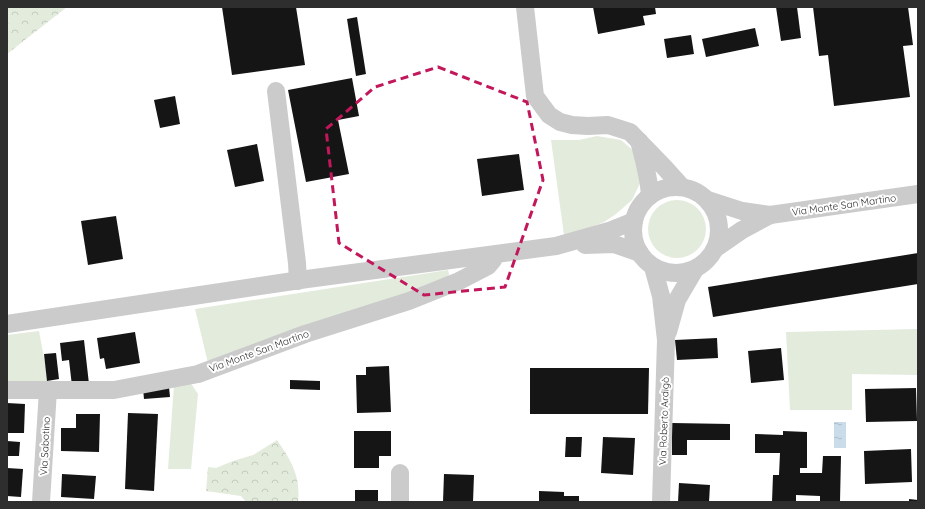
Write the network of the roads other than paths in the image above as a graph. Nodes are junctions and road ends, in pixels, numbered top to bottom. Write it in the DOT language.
graph roads {
  1 [pos="525,7"];
  2 [pos="276,91"];
  3 [pos="638,139"];
  4 [pos="682,187"];
  5 [pos="918,194"];
  6 [pos="650,196"];
  7 [pos="708,200"];
  8 [pos="770,216"];
  9 [pos="634,221"];
  10 [pos="556,246"];
  11 [pos="716,248"];
  12 [pos="640,254"];
  13 [pos="495,255"];
  14 [pos="653,267"];
  15 [pos="694,270"];
  16 [pos="298,281"];
  17 [pos="7,324"];
  18 [pos="666,340"];
  19 [pos="7,390"];
  20 [pos="48,390"];
  21 [pos="400,473"];
  22 [pos="42,502"];
  23 [pos="400,502"];
  24 [pos="662,502"];
  1 -- 3 [label="street"];
  2 -- 16 [label="street"];
  3 -- 4 [label="street"];
  3 -- 6 [label="street"];
  4 -- 6 [label="street"];
  4 -- 7 [label="street"];
  5 -- 8 [label="street, Via Monte San Martino"];
  6 -- 9 [label="street"];
  7 -- 8 [label="street, Via Monte San Martino"];
  7 -- 11 [label="street"];
  8 -- 11 [label="street, Via Monte San Martino"];
  9 -- 10 [label="street"];
  9 -- 12 [label="street"];
  10 -- 12 [label="street"];
  10 -- 13 [label="street"];
  11 -- 15 [label="street"];
  12 -- 14 [label="street"];
  13 -- 16 [label="street"];
  13 -- 20 [label="street, Via Monte San Martino"];
  14 -- 15 [label="street"];
  14 -- 18 [label="street, Via Roberto Ardigò"];
  15 -- 18 [label="street, Via Roberto Ardigò"];
  16 -- 17 [label="street"];
  18 -- 24 [label="street, Via Roberto Ardigò"];
  19 -- 20 [label="street, Via Monte San Martino"];
  20 -- 22 [label="street, Via Sabotino"];
  21 -- 23 [label="street"];
}
